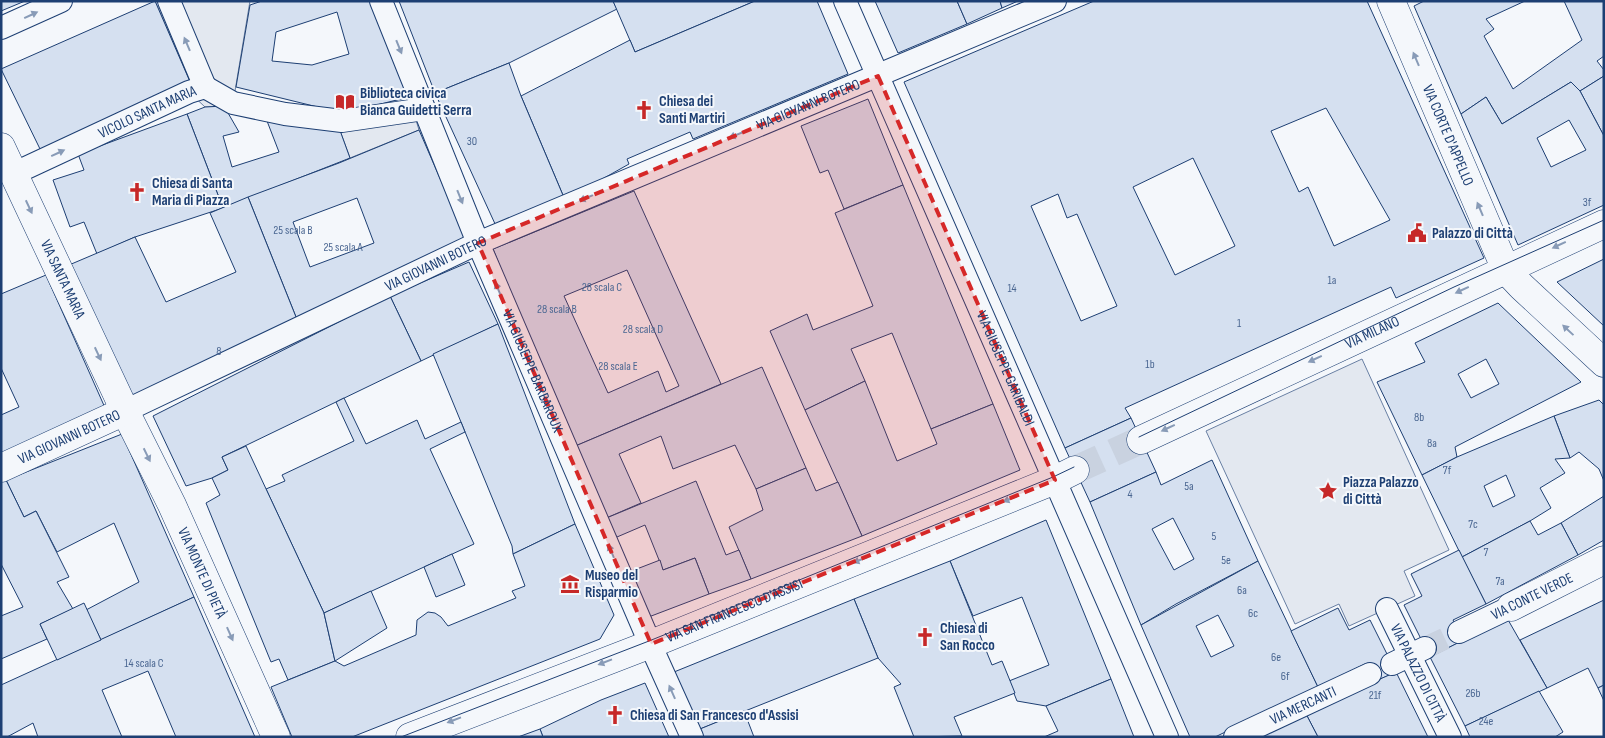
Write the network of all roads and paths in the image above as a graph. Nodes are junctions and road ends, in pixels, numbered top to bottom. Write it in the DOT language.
graph roads {
  1 [pos="61,1"];
  2 [pos="169,1"];
  3 [pos="381,1"];
  4 [pos="845,1"];
  5 [pos="1055,1"];
  6 [pos="1391,1"];
  7 [pos="1,28"];
  8 [pos="878,76"];
  9 [pos="205,87"];
  10 [pos="424,109"];
  11 [pos="1,147"];
  12 [pos="13,174"];
  13 [pos="1604,224"];
  14 [pos="478,243"];
  15 [pos="1506,270"];
  16 [pos="1604,363"];
  17 [pos="125,411"];
  18 [pos="1141,440"];
  19 [pos="1,468"];
  20 [pos="1065,475"];
  21 [pos="1604,560"];
  22 [pos="1511,607"];
  23 [pos="1387,609"];
  24 [pos="1459,632"];
  25 [pos="651,644"];
  26 [pos="1370,674"];
  27 [pos="276,737"];
  28 [pos="410,737"];
  29 [pos="692,737"];
  30 [pos="1167,737"];
  31 [pos="1235,737"];
  32 [pos="1450,737"];
  7 -- 1 [label="street, one-way"];
  9 -- 2 [label="street, one-way"];
  3 -- 10 [label="street, VIA GIUSEPPE BARBAROUX, one-way"];
  4 -- 8 [label="street, VIA GIUSEPPE GARIBALDI"];
  5 -- 8 [label="street, VIA GIOVANNI BOTERO"];
  15 -- 6 [label="street, VIA CORTE D'APPELLO, one-way"];
  8 -- 14 [label="street, VIA GIOVANNI BOTERO, one-way"];
  8 -- 20 [label="street, VIA GIUSEPPE GARIBALDI"];
  9 -- 10 [label="street, VICOLO SANTA MARIA"];
  12 -- 9 [label="street, VICOLO SANTA MARIA, one-way"];
  10 -- 14 [label="street, VIA GIUSEPPE BARBAROUX, one-way"];
  11 -- 12 [label="street, VIA SANTA MARIA"];
  12 -- 17 [label="street, VIA SANTA MARIA, one-way"];
  13 -- 15 [label="street, VIA MILANO, one-way"];
  14 -- 17 [label="street, VIA GIOVANNI BOTERO"];
  25 -- 14 [label="street, VIA GIUSEPPE BARBAROUX, one-way"];
  16 -- 15 [label="street, one-way"];
  15 -- 18 [label="street, VIA MILANO, one-way"];
  17 -- 19 [label="street, VIA GIOVANNI BOTERO"];
  17 -- 27 [label="street, VIA MONTE DI PIETÀ, one-way"];
  20 -- 25 [label="street, VIA SAN FRANCESCO D'ASSISI, one-way"];
  20 -- 30 [label="street, VIA GIUSEPPE GARIBALDI"];
  21 -- 22 [label="street, VIA CONTE VERDE"];
  22 -- 24 [label="street, VIA CONTE VERDE"];
  23 -- 32 [label="street, VIA PALAZZO DI CITTÀ"];
  25 -- 28 [label="street, VIA SAN FRANCESCO D'ASSISI, one-way"];
  29 -- 25 [label="street, VIA GIUSEPPE BARBAROUX, one-way"];
  26 -- 31 [label="street, VIA MERCANTI"];
}
